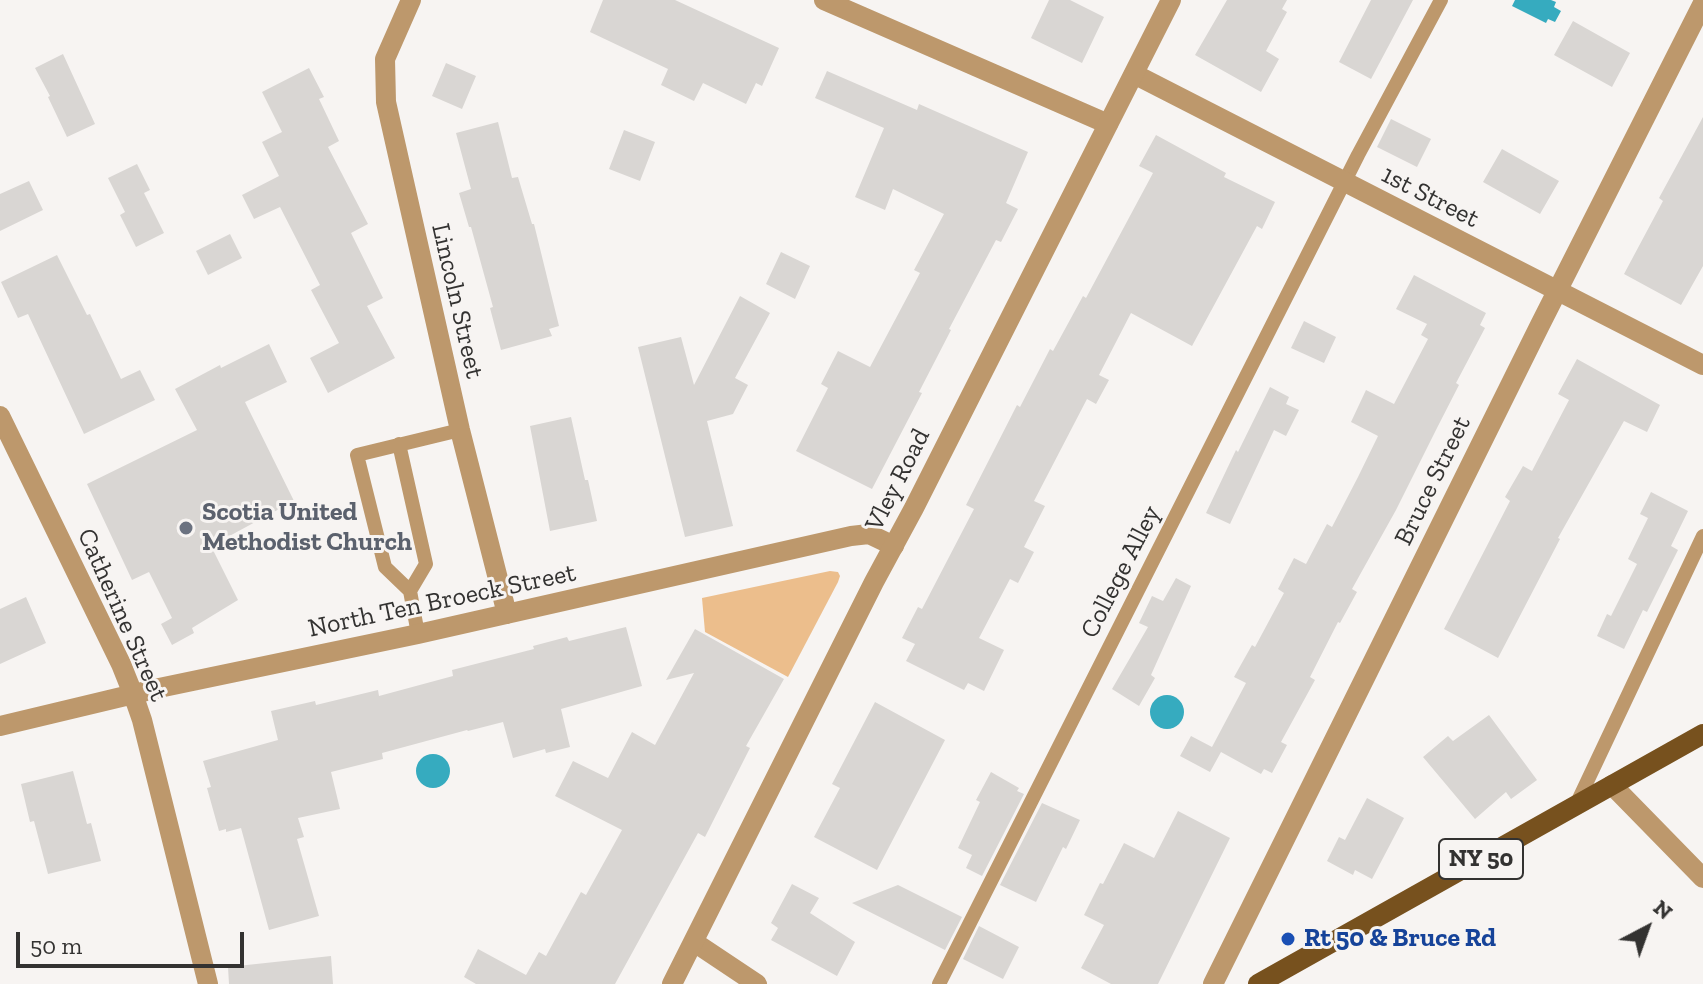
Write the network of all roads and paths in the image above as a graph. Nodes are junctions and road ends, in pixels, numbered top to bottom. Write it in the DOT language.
graph roads {
  1 [pos="411,0"];
  2 [pos="824,0"];
  3 [pos="1171,0"];
  4 [pos="1441,0"];
  5 [pos="1703,3"];
  6 [pos="1134,74"];
  7 [pos="1108,124"];
  8 [pos="1345,182"];
  9 [pos="1557,292"];
  10 [pos="1703,365"];
  11 [pos="0,416"];
  12 [pos="460,430"];
  13 [pos="399,444"];
  14 [pos="1703,536"];
  15 [pos="894,546"];
  16 [pos="410,591"];
  17 [pos="507,614"];
  18 [pos="418,634"];
  19 [pos="133,694"];
  20 [pos="0,726"];
  21 [pos="1703,734"];
  22 [pos="1612,785"];
  23 [pos="1576,805"];
  24 [pos="1703,878"];
  25 [pos="694,942"];
  26 [pos="208,984"];
  27 [pos="672,984"];
  28 [pos="757,984"];
  29 [pos="939,984"];
  30 [pos="1213,984"];
  31 [pos="1258,984"];
  1 -- 12 [label="street, Lincoln Street"];
  2 -- 7 [label="street"];
  3 -- 6 [label="street, Vley Road"];
  4 -- 8 [label="lane, College Alley"];
  5 -- 9 [label="street, Bruce Street"];
  6 -- 7 [label="street, Vley Road"];
  6 -- 8 [label="street, 1st Street"];
  7 -- 15 [label="street, Vley Road"];
  8 -- 9 [label="street, 1st Street"];
  8 -- 29 [label="lane, College Alley"];
  9 -- 10 [label="street, 1st Street"];
  9 -- 30 [label="street, Bruce Street"];
  11 -- 19 [label="street, Catherine Street"];
  12 -- 13 [label="lane"];
  12 -- 17 [label="street, Lincoln Street"];
  13 -- 16 [label="lane"];
  13 -- 16 [label="lane"];
  14 -- 23 [label="lane"];
  15 -- 17 [label="street, North Ten Broeck Street"];
  15 -- 25 [label="street, Vley Road"];
  16 -- 18 [label="lane"];
  17 -- 18 [label="street, North Ten Broeck Street"];
  18 -- 19 [label="street, North Ten Broeck Street"];
  19 -- 20 [label="street, North Ten Broeck Street"];
  19 -- 26 [label="street, Catherine Street"];
  21 -- 22 [label="main road, NY 50"];
  22 -- 23 [label="main road, NY 50"];
  22 -- 24 [label="street"];
  23 -- 31 [label="main road, NY 50"];
  25 -- 27 [label="street, Vley Road"];
  25 -- 28 [label="street"];
}
